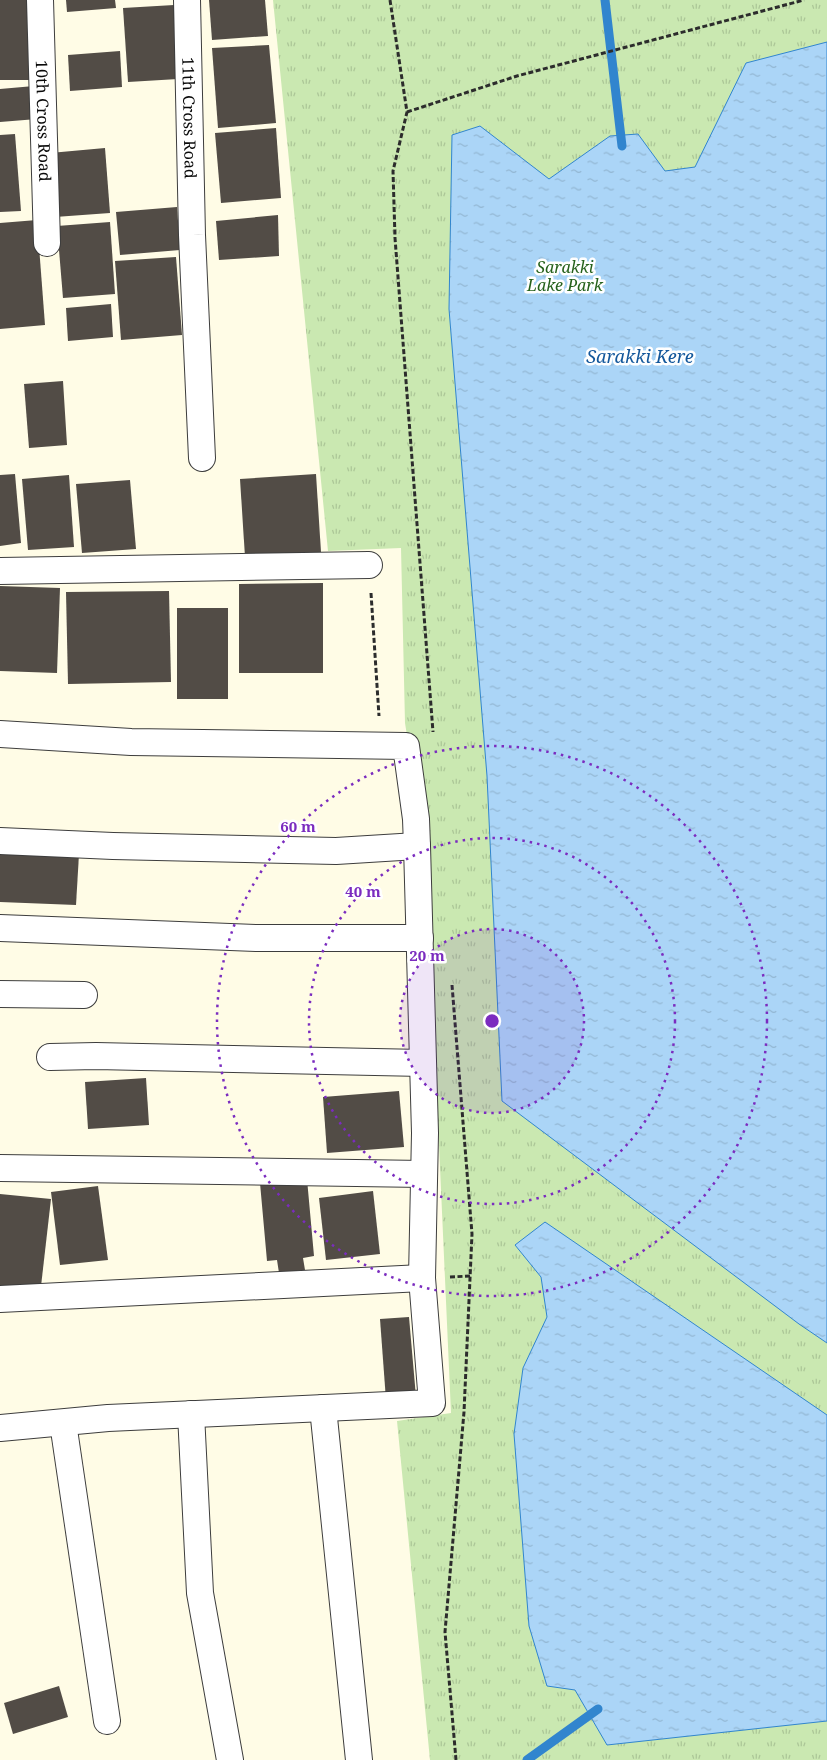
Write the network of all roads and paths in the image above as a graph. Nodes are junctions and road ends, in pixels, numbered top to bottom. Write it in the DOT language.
graph roads {
  1 [pos="40,0"];
  2 [pos="188,0"];
  3 [pos="804,0"];
  4 [pos="407,112"];
  5 [pos="47,243"];
  6 [pos="202,458"];
  7 [pos="369,565"];
  8 [pos="0,571"];
  9 [pos="0,734"];
  10 [pos="382,746"];
  11 [pos="0,841"];
  12 [pos="417,846"];
  13 [pos="0,928"];
  14 [pos="420,938"];
  15 [pos="0,994"];
  16 [pos="84,995"];
  17 [pos="50,1057"];
  18 [pos="423,1063"];
  19 [pos="0,1168"];
  20 [pos="424,1174"];
  21 [pos="422,1278"];
  22 [pos="0,1299"];
  23 [pos="323,1408"];
  24 [pos="191,1414"];
  25 [pos="63,1423"];
  26 [pos="0,1428"];
  27 [pos="107,1721"];
  28 [pos="452,1725"];
  29 [pos="230,1760"];
  30 [pos="359,1760"];
  31 [pos="456,1760"];
  1 -- 5 [label="street, 10th Cross Road"];
  2 -- 6 [label="street, 11th Cross Road"];
  3 -- 4 [label="path"];
  7 -- 8 [label="street"];
  7 -- 10 [label="path"];
  9 -- 10 [label="street"];
  10 -- 12 [label="street"];
  11 -- 12 [label="street"];
  12 -- 14 [label="street"];
  13 -- 14 [label="street"];
  14 -- 18 [label="street"];
  15 -- 16 [label="street"];
  17 -- 18 [label="street"];
  18 -- 20 [label="street"];
  19 -- 20 [label="street"];
  20 -- 21 [label="street"];
  21 -- 22 [label="street"];
  21 -- 23 [label="street"];
  23 -- 24 [label="street"];
  23 -- 30 [label="street"];
  24 -- 25 [label="street"];
  24 -- 29 [label="street"];
  25 -- 26 [label="street"];
  25 -- 27 [label="street"];
  28 -- 31 [label="path"];
}
